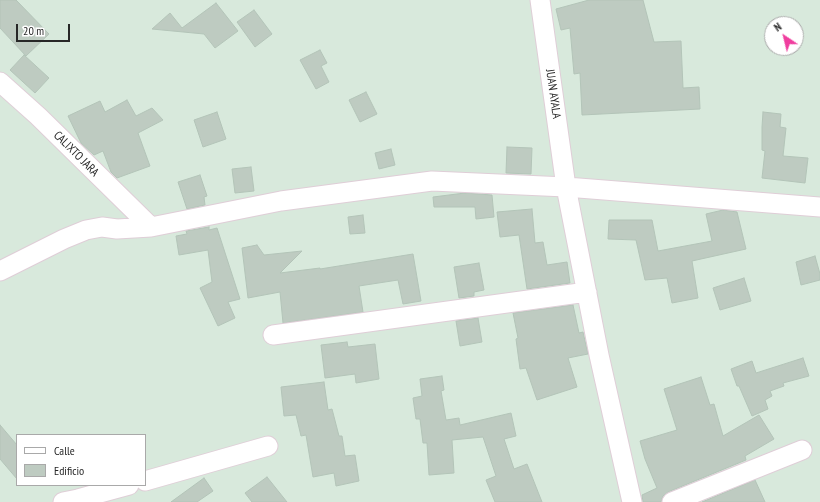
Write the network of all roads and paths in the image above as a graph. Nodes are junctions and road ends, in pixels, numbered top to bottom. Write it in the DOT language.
graph roads {
  1 [pos="540,0"];
  2 [pos="0,82"];
  3 [pos="566,187"];
  4 [pos="820,206"];
  5 [pos="151,227"];
  6 [pos="0,271"];
  7 [pos="587,292"];
  8 [pos="274,336"];
  9 [pos="268,446"];
  10 [pos="802,450"];
  11 [pos="146,480"];
  12 [pos="125,486"];
  13 [pos="63,502"];
  14 [pos="632,502"];
  15 [pos="672,502"];
  1 -- 3 [label="street, JUAN AYALA"];
  2 -- 5 [label="street, CALIXTO JARA"];
  3 -- 4 [label="street"];
  3 -- 5 [label="street"];
  3 -- 7 [label="street, JUAN AYALA"];
  5 -- 6 [label="street"];
  7 -- 8 [label="street"];
  7 -- 14 [label="street, JUAN AYALA"];
  9 -- 11 [label="street"];
  10 -- 15 [label="street"];
  12 -- 13 [label="street"];
}
